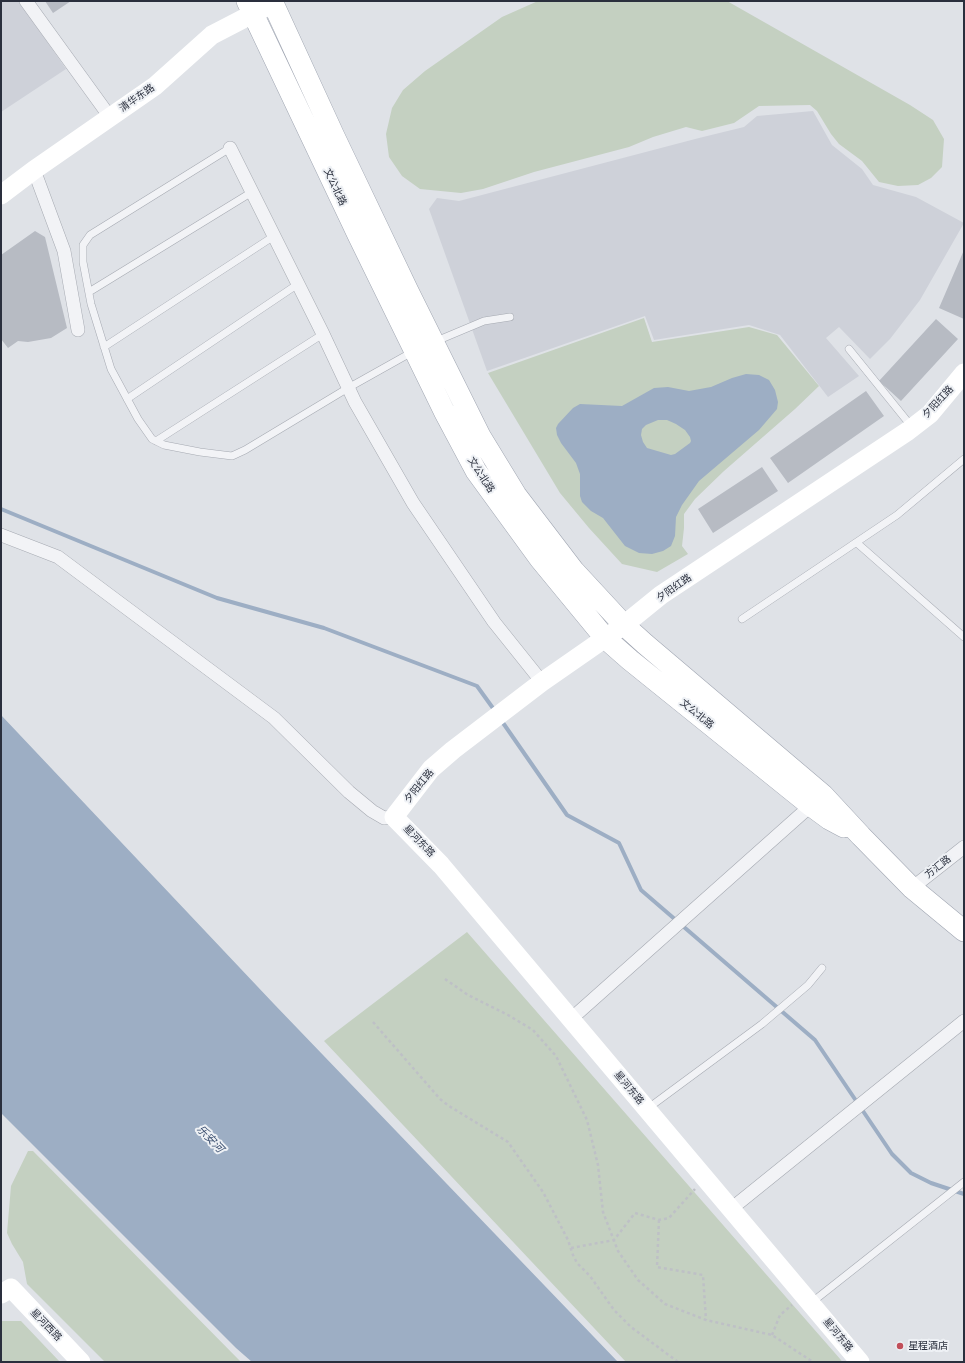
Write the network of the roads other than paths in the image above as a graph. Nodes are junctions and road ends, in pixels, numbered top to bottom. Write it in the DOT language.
graph roads {
  1 [pos="26,1"];
  2 [pos="272,2"];
  3 [pos="250,7"];
  4 [pos="110,117"];
  5 [pos="230,148"];
  6 [pos="34,170"];
  7 [pos="252,192"];
  8 [pos="1,195"];
  9 [pos="274,236"];
  10 [pos="298,284"];
  11 [pos="89,292"];
  12 [pos="510,317"];
  13 [pos="78,330"];
  14 [pos="323,334"];
  15 [pos="424,346"];
  16 [pos="104,347"];
  17 [pos="849,349"];
  18 [pos="964,373"];
  19 [pos="348,388"];
  20 [pos="127,399"];
  21 [pos="913,427"];
  22 [pos="156,441"];
  23 [pos="964,459"];
  24 [pos="1,535"];
  25 [pos="857,543"];
  26 [pos="742,619"];
  27 [pos="624,625"];
  28 [pos="964,637"];
  29 [pos="605,638"];
  30 [pos="542,682"];
  31 [pos="816,800"];
  32 [pos="394,817"];
  33 [pos="964,847"];
  34 [pos="912,888"];
  35 [pos="964,931"];
  36 [pos="822,968"];
  37 [pos="571,1019"];
  38 [pos="964,1021"];
  39 [pos="647,1109"];
  40 [pos="962,1183"];
  41 [pos="731,1209"];
  42 [pos="6,1291"];
  43 [pos="807,1299"];
  44 [pos="81,1362"];
  45 [pos="860,1362"];
  1 -- 4 [label="street"];
  2 -- 3 [label="street, 清华东路"];
  2 -- 15 [label="main road, 文公北路"];
  3 -- 4 [label="street, 清华东路"];
  3 -- 15 [label="main road, 文公北路"];
  4 -- 6 [label="street, 清华东路"];
  5 -- 7 [label="street"];
  5 -- 11 [label="lane"];
  6 -- 8 [label="street, 清华东路"];
  6 -- 13 [label="street"];
  7 -- 9 [label="street"];
  7 -- 11 [label="lane"];
  9 -- 10 [label="street"];
  9 -- 16 [label="lane"];
  10 -- 14 [label="street"];
  10 -- 20 [label="lane"];
  11 -- 16 [label="lane"];
  12 -- 15 [label="lane"];
  14 -- 19 [label="street"];
  14 -- 22 [label="lane"];
  15 -- 19 [label="lane"];
  15 -- 27 [label="main road, 文公北路"];
  15 -- 29 [label="main road, 文公北路"];
  16 -- 20 [label="lane"];
  17 -- 21 [label="lane"];
  18 -- 21 [label="street, 夕阳红路"];
  19 -- 22 [label="lane"];
  19 -- 30 [label="street"];
  20 -- 22 [label="lane"];
  21 -- 27 [label="street, 夕阳红路"];
  23 -- 25 [label="lane"];
  24 -- 32 [label="street"];
  25 -- 26 [label="lane"];
  25 -- 28 [label="lane"];
  27 -- 29 [label="street, 夕阳红路"];
  27 -- 31 [label="main road, 文公北路"];
  29 -- 30 [label="street, 夕阳红路"];
  29 -- 31 [label="main road, 文公北路"];
  30 -- 32 [label="street, 夕阳红路"];
  31 -- 34 [label="main road, 文公北路"];
  31 -- 37 [label="street"];
  32 -- 37 [label="street, 星河东路"];
  33 -- 34 [label="street, 方汇路"];
  34 -- 35 [label="main road, 文公北路"];
  36 -- 39 [label="lane"];
  37 -- 39 [label="street, 星河东路"];
  38 -- 41 [label="street"];
  39 -- 41 [label="street, 星河东路"];
  40 -- 43 [label="lane"];
  41 -- 43 [label="street, 星河东路"];
  42 -- 44 [label="street, 星河西路"];
  43 -- 45 [label="street, 星河东路"];
}
